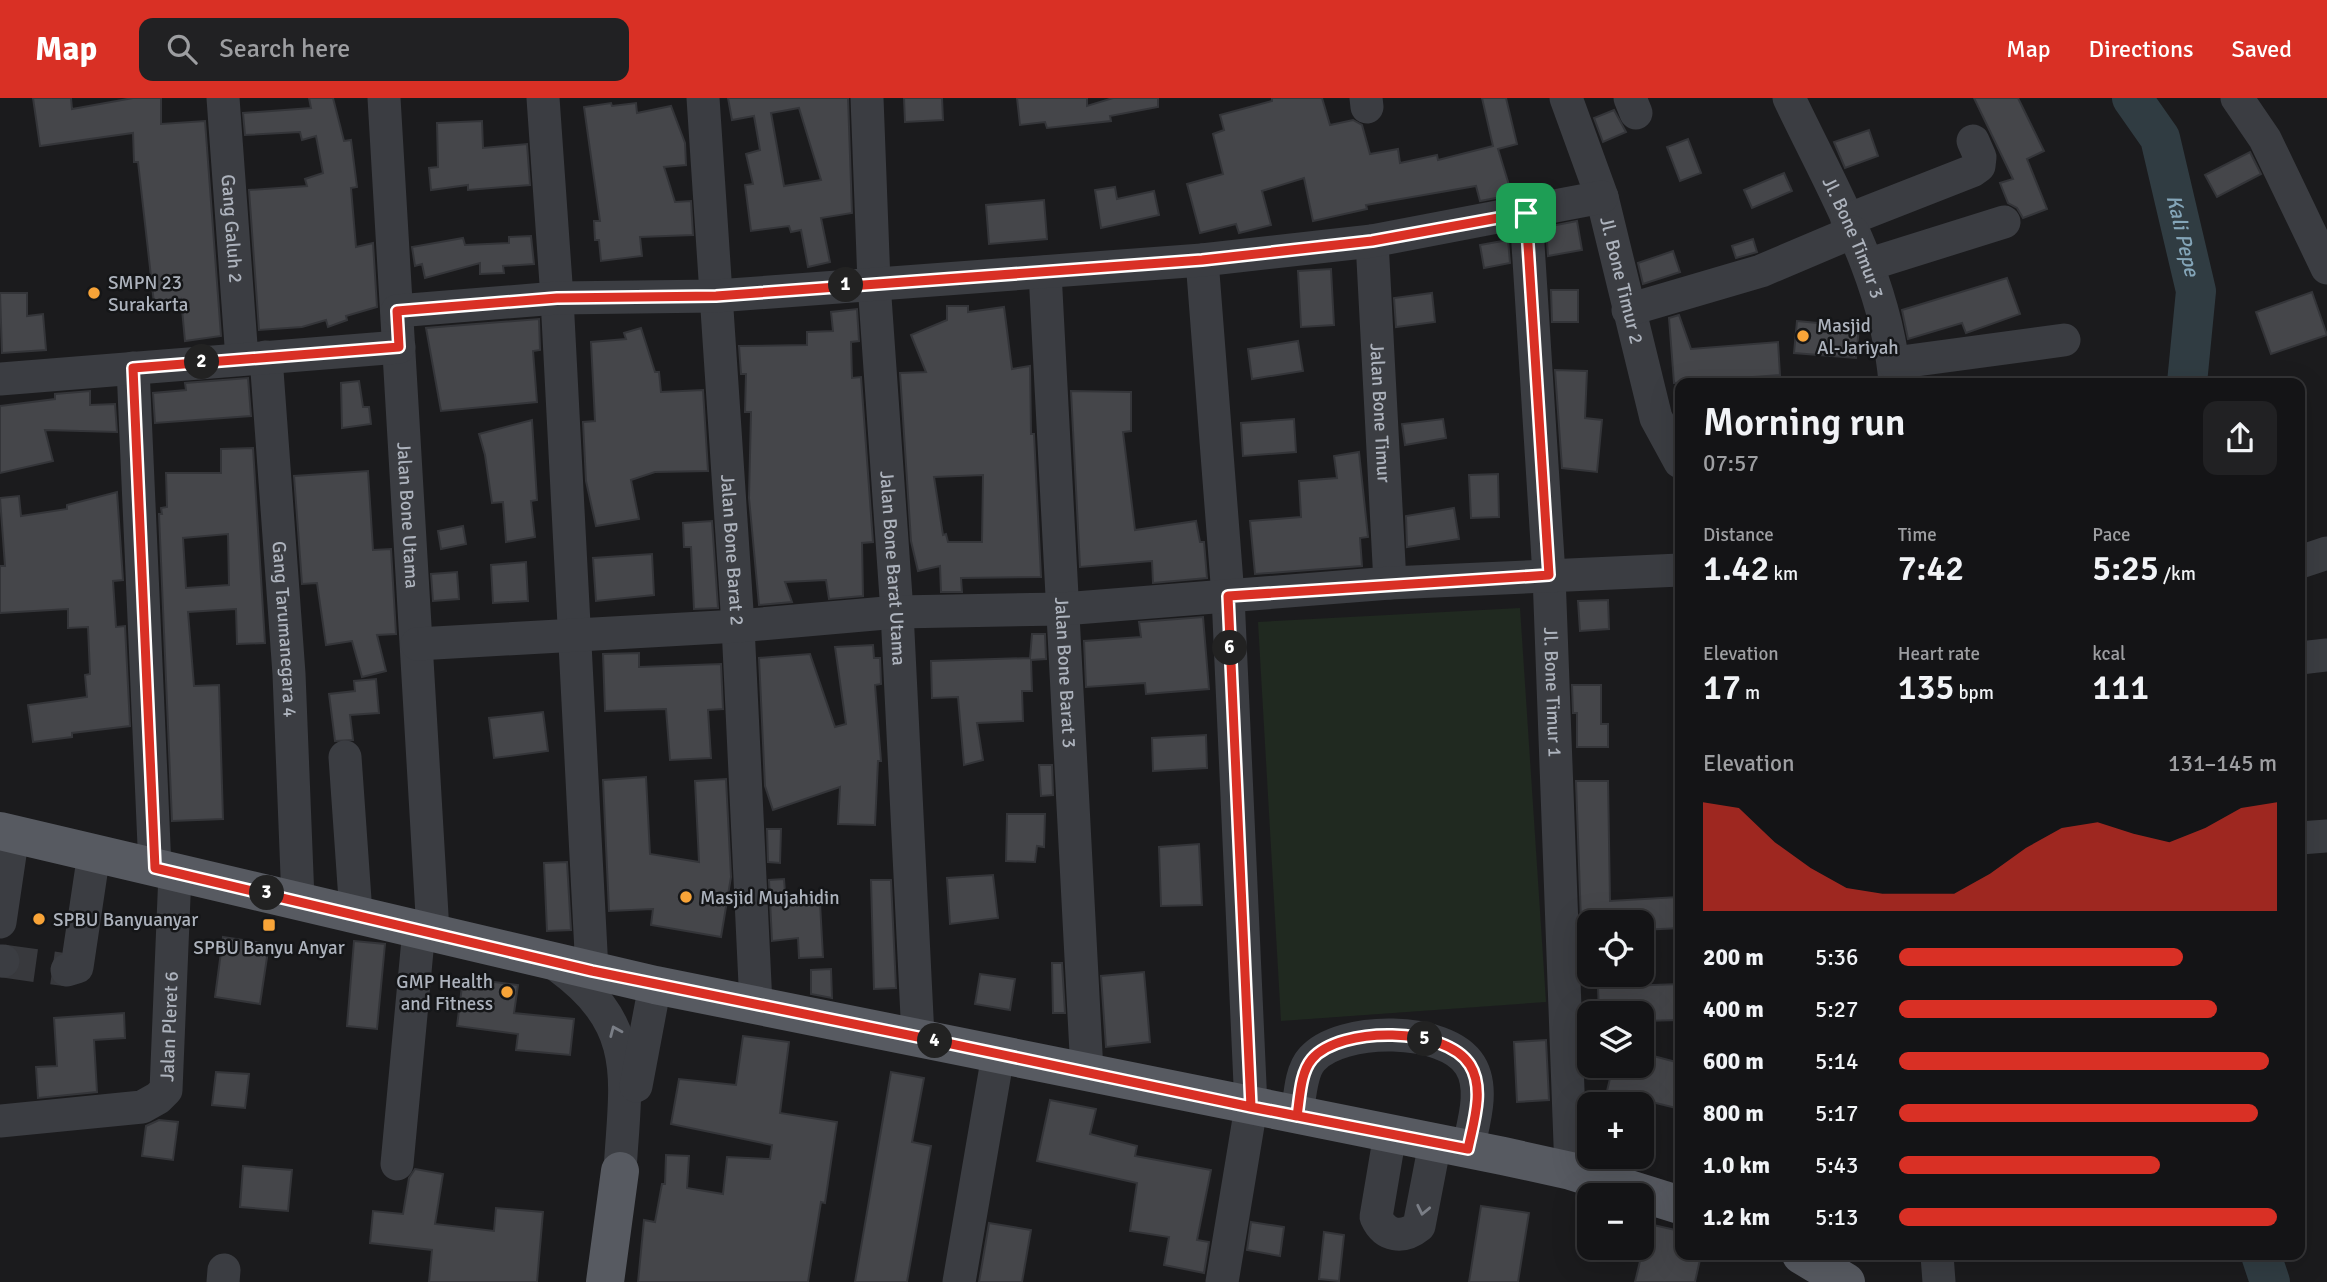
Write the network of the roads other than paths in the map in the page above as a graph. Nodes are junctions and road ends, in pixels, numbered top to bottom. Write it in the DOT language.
graph roads {
  1 [pos="223,98"];
  2 [pos="384,98"];
  3 [pos="543,98"];
  4 [pos="702,98"];
  5 [pos="867,98"];
  6 [pos="1566,98"];
  7 [pos="1788,98"];
  8 [pos="2237,98"];
  9 [pos="1973,141"];
  10 [pos="1602,197"];
  11 [pos="1526,213"];
  12 [pos="2317,218"];
  13 [pos="2004,222"];
  14 [pos="1850,226"];
  15 [pos="1372,241"];
  16 [pos="1202,260"];
  17 [pos="1870,264"];
  18 [pos="2327,268"];
  19 [pos="1045,272"];
  20 [pos="874,283"];
  21 [pos="716,296"];
  22 [pos="557,298"];
  23 [pos="1628,310"];
  24 [pos="397,311"];
  25 [pos="2064,340"];
  26 [pos="399,347"];
  27 [pos="254,358"];
  28 [pos="133,368"];
  29 [pos="1895,373"];
  30 [pos="0,379"];
  31 [pos="1675,453"];
  32 [pos="2327,553"];
  33 [pos="2305,560"];
  34 [pos="1675,570"];
  35 [pos="1549,575"];
  36 [pos="1390,583"];
  37 [pos="1228,596"];
  38 [pos="1063,609"];
  39 [pos="897,612"];
  40 [pos="738,626"];
  41 [pos="575,637"];
  42 [pos="416,645"];
  43 [pos="2327,655"];
  44 [pos="2305,658"];
  45 [pos="345,757"];
  46 [pos="7,833"];
  47 [pos="2327,836"];
  48 [pos="2305,838"];
  49 [pos="94,853"];
  50 [pos="165,871"];
  51 [pos="298,900"];
  52 [pos="356,914"];
  53 [pos="0,922"];
  54 [pos="426,931"];
  55 [pos="550,960"];
  56 [pos="67,971"];
  57 [pos="592,971"];
  58 [pos="655,985"];
  59 [pos="756,1005"];
  60 [pos="918,1037"];
  61 [pos="998,1055"];
  62 [pos="1087,1072"];
  63 [pos="1251,1107"];
  64 [pos="1297,1116"];
  65 [pos="0,1121"];
  66 [pos="1390,1134"];
  67 [pos="1451,1146"];
  68 [pos="397,1164"];
  69 [pos="620,1171"];
  70 [pos="1571,1171"];
  71 [pos="1675,1203"];
  72 [pos="1809,1260"];
  73 [pos="1937,1260"];
  74 [pos="1840,1280"];
  75 [pos="605,1282"];
  76 [pos="959,1282"];
  77 [pos="1222,1282"];
  78 [pos="1939,1282"];
  1 -- 27 [label="street, Gang Galuh 2"];
  2 -- 24 [label="street, Jalan Bone Utama"];
  3 -- 22 [label="street"];
  4 -- 21 [label="street, Jalan Bone Barat 2"];
  5 -- 20 [label="street, Jalan Bone Barat Utama"];
  6 -- 10 [label="street, Jl. Bone Timur 2"];
  7 -- 14 [label="street, Jl. Bone Timur 3"];
  8 -- 12 [label="street"];
  9 -- 14 [label="street"];
  10 -- 11 [label="street"];
  10 -- 23 [label="street, Jl. Bone Timur 2"];
  11 -- 15 [label="street"];
  11 -- 35 [label="street, Jl. Bone Timur 1"];
  12 -- 18 [label="street"];
  13 -- 17 [label="street"];
  14 -- 17 [label="street, Jl. Bone Timur 3"];
  14 -- 23 [label="street"];
  15 -- 16 [label="street"];
  15 -- 36 [label="street, Jalan Bone Timur"];
  16 -- 19 [label="street"];
  16 -- 37 [label="street"];
  17 -- 29 [label="street, Jl. Bone Timur 3"];
  19 -- 20 [label="street"];
  19 -- 38 [label="street, Jalan Bone Barat 3"];
  20 -- 21 [label="street"];
  20 -- 39 [label="street, Jalan Bone Barat Utama"];
  21 -- 22 [label="street"];
  21 -- 40 [label="street, Jalan Bone Barat 2"];
  22 -- 24 [label="street"];
  22 -- 41 [label="street"];
  23 -- 31 [label="street, Jl. Bone Timur 2"];
  24 -- 26 [label="street, Jalan Bone Utama"];
  25 -- 29 [label="street"];
  26 -- 27 [label="street"];
  26 -- 42 [label="street, Jalan Bone Utama"];
  27 -- 28 [label="street"];
  27 -- 51 [label="street, Gang Tarumanegara 4"];
  28 -- 30 [label="street"];
  28 -- 50 [label="street"];
  32 -- 33 [label="street"];
  34 -- 35 [label="street"];
  35 -- 36 [label="street"];
  35 -- 70 [label="street, Jl. Bone Timur 1"];
  36 -- 37 [label="street"];
  37 -- 38 [label="street"];
  37 -- 63 [label="street"];
  38 -- 39 [label="street"];
  38 -- 62 [label="street, Jalan Bone Barat 3"];
  39 -- 40 [label="street"];
  39 -- 60 [label="street, Jalan Bone Barat Utama"];
  40 -- 41 [label="street"];
  40 -- 59 [label="street, Jalan Bone Barat 2"];
  41 -- 42 [label="street"];
  41 -- 57 [label="street"];
  42 -- 54 [label="street, Jalan Bone Utama"];
  43 -- 44 [label="street"];
  45 -- 52 [label="street"];
  46 -- 49 [label="main road"];
  46 -- 53 [label="street"];
  47 -- 48 [label="street"];
  49 -- 50 [label="main road"];
  49 -- 56 [label="street"];
  50 -- 51 [label="main road"];
  50 -- 65 [label="street, Jalan Pleret 6"];
  51 -- 52 [label="main road"];
  52 -- 54 [label="main road"];
  54 -- 55 [label="main road"];
  54 -- 68 [label="street, Jalan Bone Utama"];
  55 -- 57 [label="main road"];
  69 -- 55 [label="street, one-way"];
  57 -- 58 [label="main road"];
  58 -- 59 [label="main road"];
  58 -- 69 [label="street"];
  59 -- 60 [label="main road"];
  60 -- 61 [label="main road"];
  61 -- 62 [label="main road"];
  61 -- 76 [label="street"];
  62 -- 63 [label="main road"];
  63 -- 64 [label="main road"];
  63 -- 77 [label="street"];
  64 -- 66 [label="main road"];
  64 -- 67 [label="street"];
  66 -- 67 [label="main road"];
  67 -- 66 [label="street, one-way"];
  67 -- 70 [label="main road"];
  69 -- 75 [label="main road"];
  70 -- 71 [label="main road"];
  72 -- 74 [label="main road"];
  73 -- 78 [label="street"];
}
